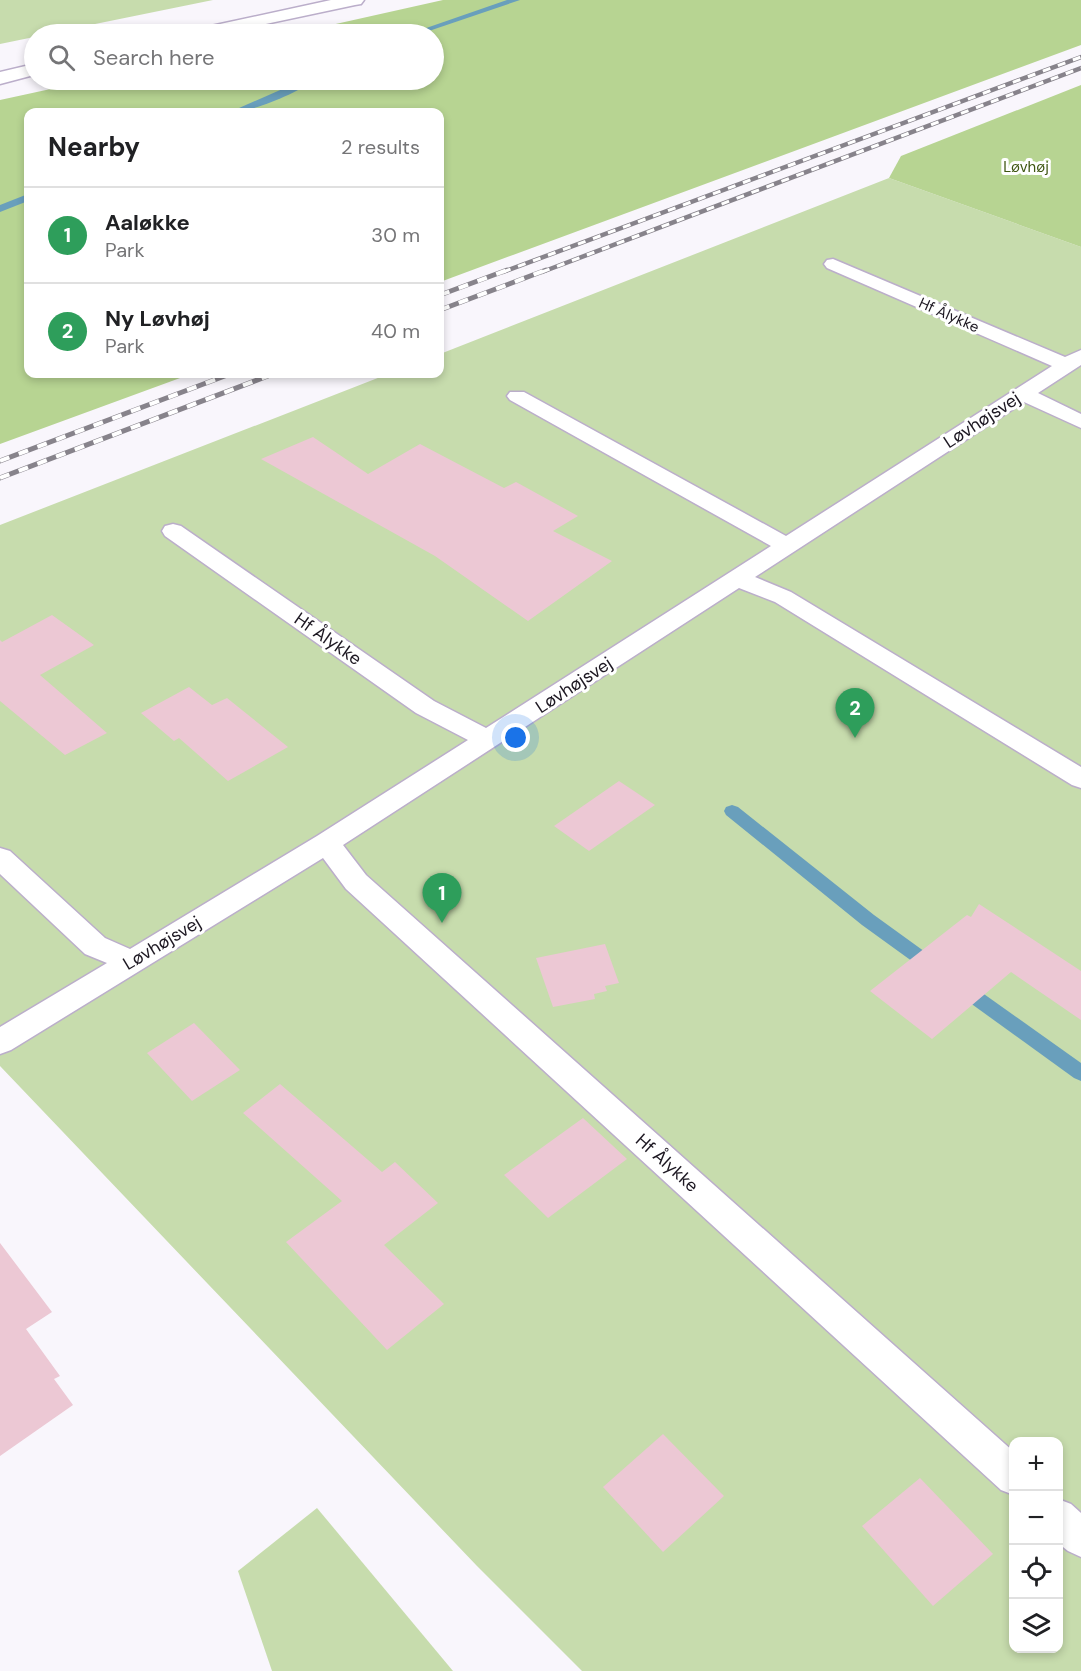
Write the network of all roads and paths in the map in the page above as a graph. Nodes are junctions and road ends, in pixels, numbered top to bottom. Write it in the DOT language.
graph roads {
  1 [pos="356,0"];
  2 [pos="244,24"];
  3 [pos="24,72"];
  4 [pos="0,78"];
  5 [pos="833,264"];
  6 [pos="1073,361"];
  7 [pos="1023,393"];
  8 [pos="517,396"];
  9 [pos="1081,422"];
  10 [pos="173,531"];
  11 [pos="788,546"];
  12 [pos="738,579"];
  13 [pos="488,740"];
  14 [pos="1081,779"];
  15 [pos="327,843"];
  16 [pos="0,858"];
  17 [pos="131,961"];
  18 [pos="0,1042"];
  19 [pos="1009,1472"];
  20 [pos="1063,1521"];
  21 [pos="1081,1538"];
  1 -- 2 [label="main road"];
  3 -- 4 [label="main road"];
  5 -- 6 [label="lane, Hf Ålykke"];
  6 -- 7 [label="lane, Løvhøjsvej"];
  7 -- 9 [label="lane"];
  7 -- 11 [label="lane, Løvhøjsvej"];
  8 -- 11 [label="lane"];
  10 -- 13 [label="lane, Hf Ålykke"];
  11 -- 12 [label="lane, Løvhøjsvej"];
  12 -- 13 [label="lane, Løvhøjsvej"];
  12 -- 14 [label="lane"];
  13 -- 15 [label="lane, Løvhøjsvej"];
  15 -- 17 [label="lane, Løvhøjsvej"];
  15 -- 19 [label="lane, Hf Ålykke"];
  16 -- 17 [label="lane"];
  17 -- 18 [label="lane, Løvhøjsvej"];
  20 -- 21 [label="lane"];
}
